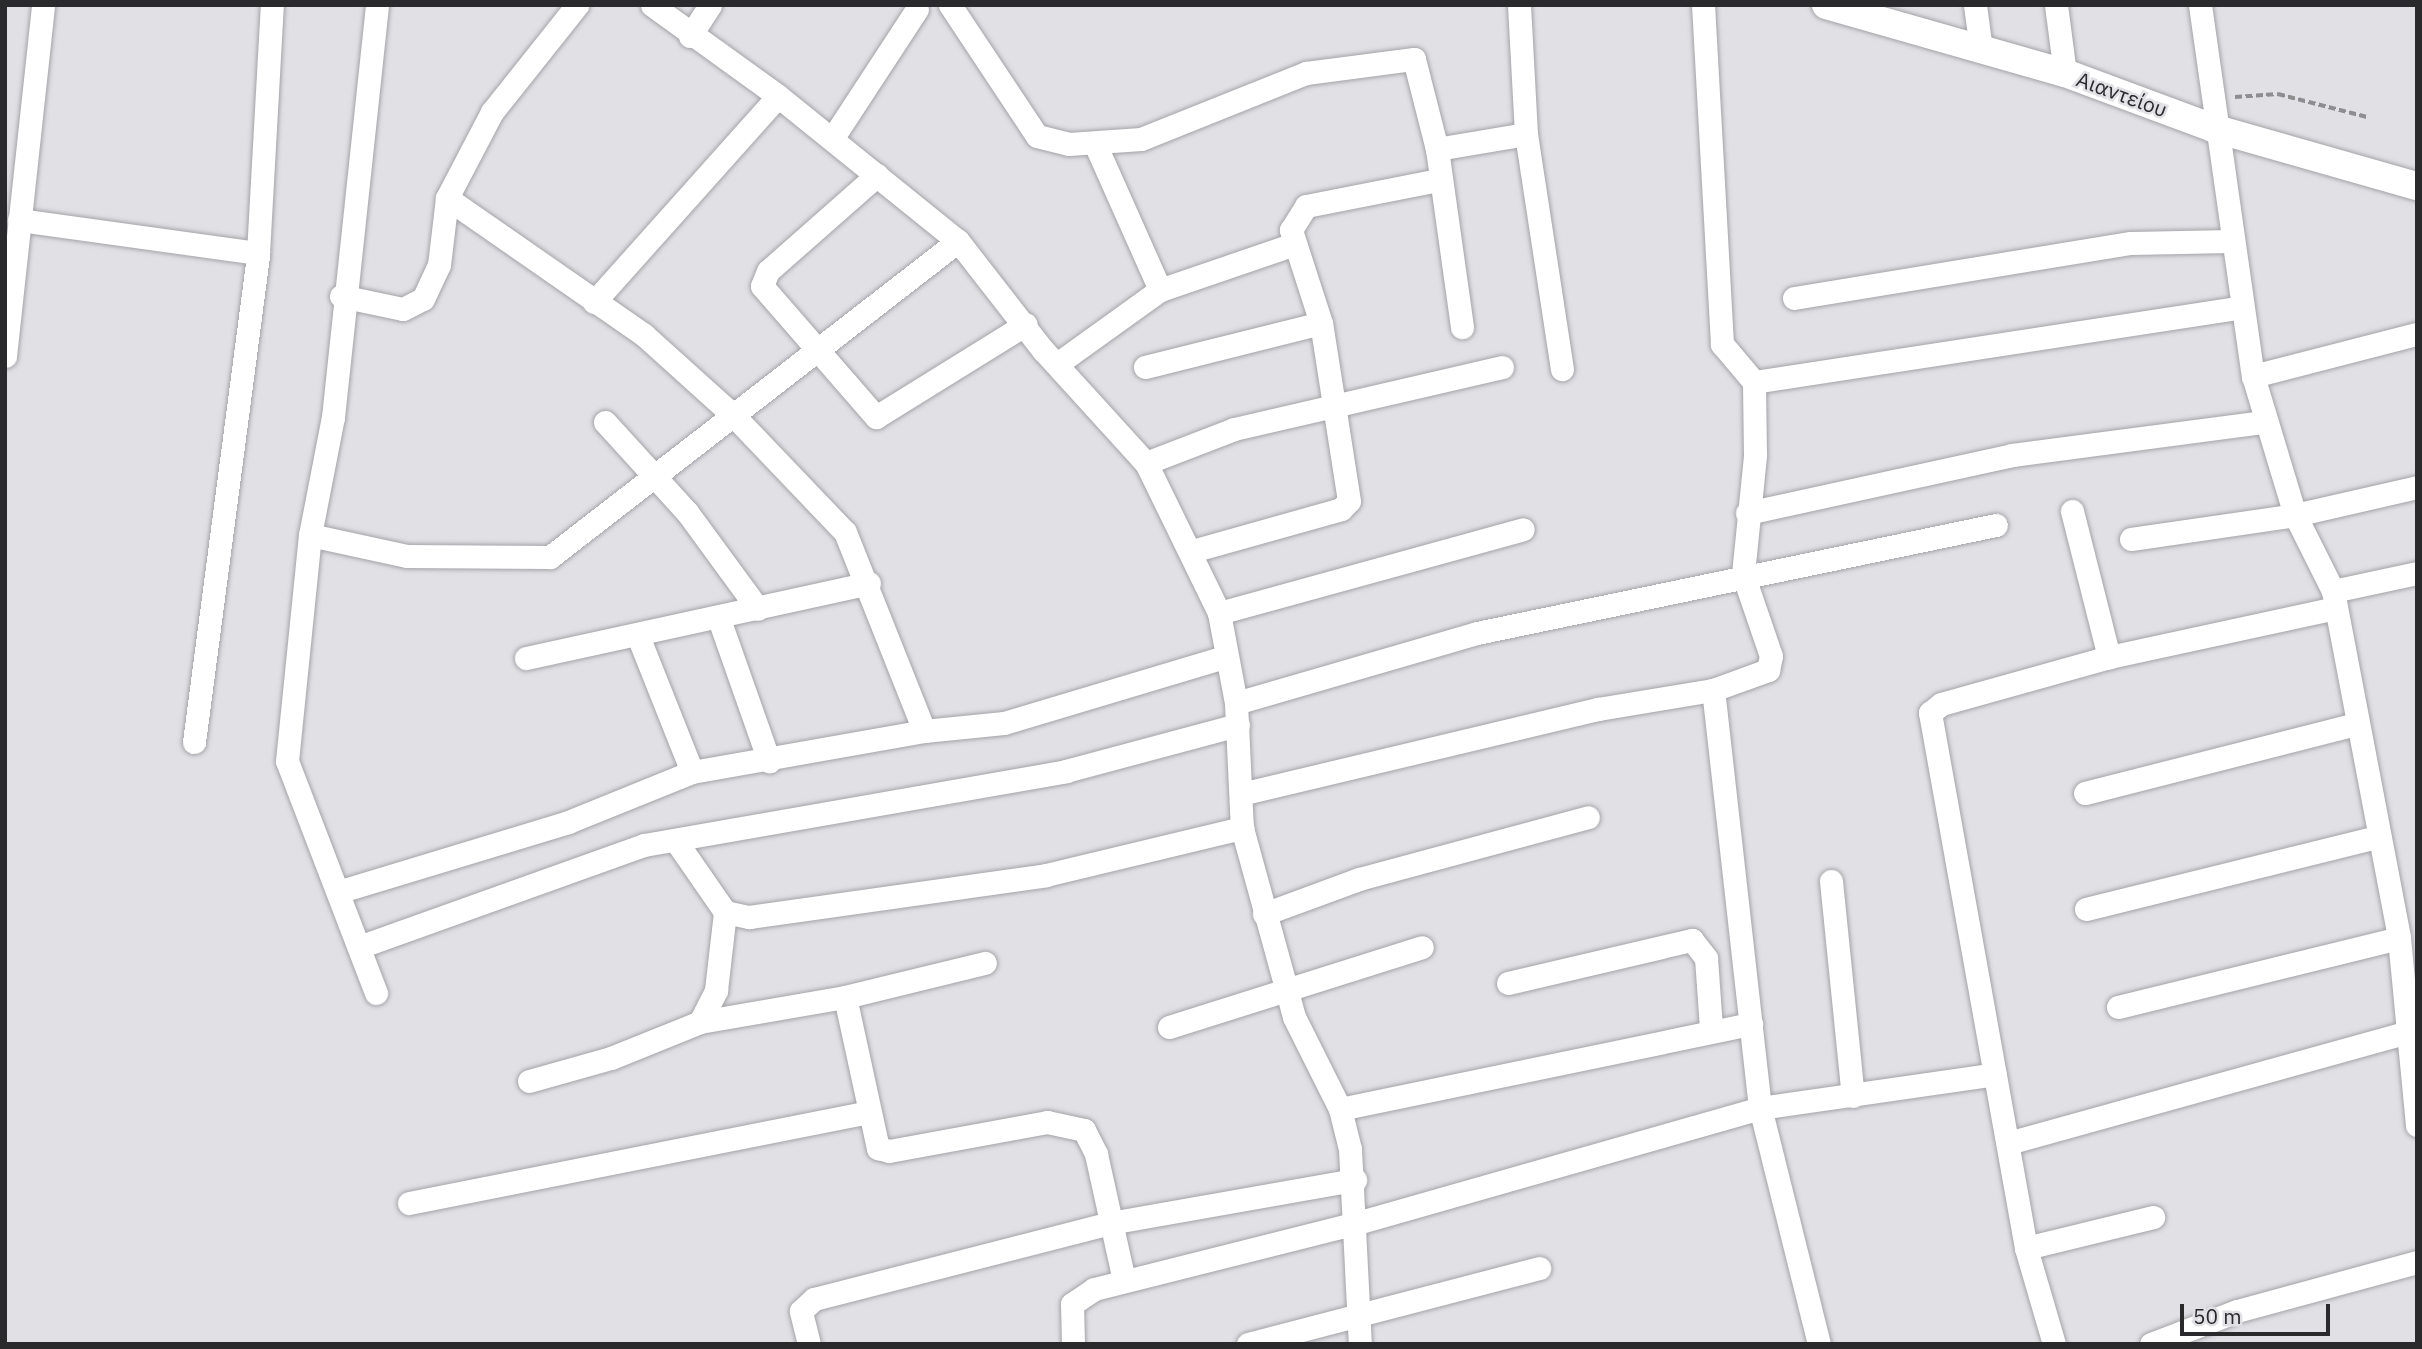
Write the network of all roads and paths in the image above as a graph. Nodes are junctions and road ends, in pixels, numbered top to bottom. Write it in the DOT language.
graph roads {
  1 [pos="43,5"];
  2 [pos="272,5"];
  3 [pos="377,5"];
  4 [pos="577,5"];
  5 [pos="652,5"];
  6 [pos="710,5"];
  7 [pos="950,5"];
  8 [pos="1519,5"];
  9 [pos="1703,5"];
  10 [pos="1826,5"];
  11 [pos="1975,5"];
  12 [pos="2056,5"];
  13 [pos="2200,5"];
  14 [pos="917,6"];
  15 [pos="690,36"];
  16 [pos="1981,50"];
  17 [pos="2065,72"];
  18 [pos="778,96"];
  19 [pos="2211,117"];
  20 [pos="2367,117"];
  21 [pos="1526,134"];
  22 [pos="832,139"];
  23 [pos="1096,146"];
  24 [pos="1437,149"];
  25 [pos="877,175"];
  26 [pos="1438,180"];
  27 [pos="2417,186"];
  28 [pos="447,198"];
  29 [pos="19,220"];
  30 [pos="958,241"];
  31 [pos="2231,241"];
  32 [pos="1294,244"];
  33 [pos="258,253"];
  34 [pos="9,281"];
  35 [pos="1160,290"];
  36 [pos="341,296"];
  37 [pos="1794,298"];
  38 [pos="594,302"];
  39 [pos="2239,308"];
  40 [pos="1321,323"];
  41 [pos="1026,324"];
  42 [pos="1462,327"];
  43 [pos="2417,334"];
  44 [pos="817,347"];
  45 [pos="5,356"];
  46 [pos="1057,364"];
  47 [pos="1145,366"];
  48 [pos="1502,368"];
  49 [pos="1562,369"];
  50 [pos="2253,376"];
  51 [pos="1754,382"];
  52 [pos="1330,404"];
  53 [pos="735,417"];
  54 [pos="605,422"];
  55 [pos="2264,422"];
  56 [pos="1146,463"];
  57 [pos="657,476"];
  58 [pos="2417,487"];
  59 [pos="2072,511"];
  60 [pos="1747,513"];
  61 [pos="2295,515"];
  62 [pos="1996,525"];
  63 [pos="1523,528"];
  64 [pos="310,535"];
  65 [pos="2131,539"];
  66 [pos="1192,551"];
  67 [pos="2417,573"];
  68 [pos="1743,574"];
  69 [pos="869,583"];
  70 [pos="2334,599"];
  71 [pos="758,609"];
  72 [pos="1219,613"];
  73 [pos="719,619"];
  74 [pos="638,636"];
  75 [pos="1224,657"];
  76 [pos="2109,657"];
  77 [pos="527,658"];
  78 [pos="1713,690"];
  79 [pos="1237,714"];
  80 [pos="2356,724"];
  81 [pos="924,731"];
  82 [pos="194,742"];
  83 [pos="768,761"];
  84 [pos="692,772"];
  85 [pos="2085,793"];
  86 [pos="1241,794"];
  87 [pos="1588,817"];
  88 [pos="1242,828"];
  89 [pos="2378,837"];
  90 [pos="678,844"];
  91 [pos="1832,881"];
  92 [pos="338,892"];
  93 [pos="2086,909"];
  94 [pos="725,912"];
  95 [pos="1264,914"];
  96 [pos="2399,938"];
  97 [pos="359,947"];
  98 [pos="1422,947"];
  99 [pos="985,963"];
  100 [pos="1508,983"];
  101 [pos="1285,990"];
  102 [pos="376,993"];
  103 [pos="845,997"];
  104 [pos="2118,1007"];
  105 [pos="700,1022"];
  106 [pos="1751,1024"];
  107 [pos="1168,1027"];
  108 [pos="1711,1028"];
  109 [pos="2411,1043"];
  110 [pos="1995,1074"];
  111 [pos="529,1081"];
  112 [pos="1853,1096"];
  113 [pos="1760,1108"];
  114 [pos="1340,1109"];
  115 [pos="869,1112"];
  116 [pos="2416,1118"];
  117 [pos="2008,1143"];
  118 [pos="1355,1180"];
  119 [pos="409,1203"];
  120 [pos="2153,1217"];
  121 [pos="1110,1223"];
  122 [pos="1357,1223"];
  123 [pos="2026,1248"];
  124 [pos="2417,1262"];
  125 [pos="1539,1268"];
  126 [pos="1124,1280"];
  127 [pos="1360,1312"];
  128 [pos="809,1344"];
  129 [pos="1073,1344"];
  130 [pos="1248,1344"];
  131 [pos="1360,1344"];
  132 [pos="1819,1344"];
  133 [pos="2054,1344"];
  134 [pos="2151,1344"];
  1 -- 29 [label="street"];
  2 -- 33 [label="street"];
  3 -- 36 [label="street"];
  4 -- 28 [label="street"];
  5 -- 15 [label="street"];
  6 -- 15 [label="street"];
  7 -- 23 [label="street"];
  8 -- 21 [label="street"];
  9 -- 51 [label="street"];
  10 -- 16 [label="main road, Αιαντείου"];
  11 -- 16 [label="street"];
  12 -- 17 [label="street"];
  13 -- 19 [label="street"];
  14 -- 22 [label="street"];
  15 -- 18 [label="street"];
  16 -- 17 [label="main road, Αιαντείου"];
  17 -- 19 [label="main road, Αιαντείου"];
  18 -- 22 [label="street"];
  18 -- 38 [label="street"];
  19 -- 20 [label="path"];
  19 -- 27 [label="main road, Αιαντείου"];
  19 -- 31 [label="street"];
  21 -- 24 [label="street"];
  21 -- 49 [label="street"];
  22 -- 25 [label="street"];
  23 -- 24 [label="street"];
  23 -- 35 [label="street"];
  24 -- 26 [label="street"];
  25 -- 30 [label="street"];
  25 -- 44 [label="street"];
  26 -- 32 [label="street"];
  26 -- 42 [label="street"];
  28 -- 36 [label="street"];
  28 -- 38 [label="street"];
  29 -- 33 [label="street"];
  29 -- 34 [label="street"];
  30 -- 41 [label="street"];
  30 -- 44 [label="street"];
  31 -- 37 [label="street"];
  31 -- 39 [label="street"];
  32 -- 35 [label="street"];
  32 -- 40 [label="street"];
  33 -- 82 [label="street"];
  34 -- 45 [label="street"];
  35 -- 46 [label="street"];
  36 -- 64 [label="street"];
  38 -- 53 [label="street"];
  39 -- 50 [label="street"];
  39 -- 51 [label="street"];
  40 -- 47 [label="street"];
  40 -- 52 [label="street"];
  41 -- 44 [label="street"];
  41 -- 46 [label="street"];
  43 -- 50 [label="street"];
  44 -- 53 [label="street"];
  46 -- 56 [label="street"];
  48 -- 52 [label="street"];
  50 -- 55 [label="street"];
  51 -- 60 [label="street"];
  52 -- 56 [label="street"];
  52 -- 66 [label="street"];
  53 -- 57 [label="street"];
  53 -- 69 [label="street"];
  54 -- 57 [label="street"];
  55 -- 60 [label="street"];
  55 -- 61 [label="street"];
  56 -- 66 [label="street"];
  57 -- 64 [label="street"];
  57 -- 71 [label="street"];
  58 -- 61 [label="street"];
  59 -- 76 [label="street"];
  60 -- 68 [label="street"];
  61 -- 65 [label="street"];
  61 -- 70 [label="street"];
  62 -- 68 [label="street"];
  63 -- 72 [label="street"];
  64 -- 92 [label="street"];
  66 -- 72 [label="street"];
  67 -- 70 [label="street"];
  68 -- 78 [label="street"];
  68 -- 79 [label="street"];
  69 -- 71 [label="street"];
  69 -- 81 [label="street"];
  70 -- 76 [label="street"];
  70 -- 80 [label="street"];
  71 -- 73 [label="street"];
  72 -- 75 [label="street"];
  73 -- 74 [label="street"];
  73 -- 83 [label="street"];
  74 -- 77 [label="street"];
  74 -- 84 [label="street"];
  75 -- 79 [label="street"];
  75 -- 81 [label="street"];
  76 -- 110 [label="street"];
  78 -- 86 [label="street"];
  78 -- 106 [label="street"];
  79 -- 86 [label="street"];
  79 -- 90 [label="street"];
  80 -- 85 [label="street"];
  80 -- 89 [label="street"];
  81 -- 83 [label="street"];
  83 -- 84 [label="street"];
  84 -- 92 [label="street"];
  86 -- 88 [label="street"];
  87 -- 95 [label="street"];
  88 -- 94 [label="street"];
  88 -- 95 [label="street"];
  89 -- 93 [label="street"];
  89 -- 96 [label="street"];
  90 -- 94 [label="street"];
  90 -- 97 [label="street"];
  91 -- 112 [label="street"];
  92 -- 97 [label="street"];
  94 -- 105 [label="street"];
  95 -- 101 [label="street"];
  96 -- 104 [label="street"];
  96 -- 109 [label="street"];
  97 -- 102 [label="street"];
  98 -- 101 [label="street"];
  99 -- 103 [label="street"];
  100 -- 108 [label="street"];
  101 -- 107 [label="street"];
  101 -- 114 [label="street"];
  103 -- 105 [label="street"];
  103 -- 115 [label="street"];
  105 -- 111 [label="street"];
  106 -- 108 [label="street"];
  106 -- 113 [label="street"];
  108 -- 114 [label="street"];
  109 -- 116 [label="street"];
  109 -- 117 [label="street"];
  110 -- 112 [label="street"];
  110 -- 117 [label="street"];
  112 -- 113 [label="street"];
  113 -- 122 [label="street"];
  113 -- 132 [label="street"];
  114 -- 118 [label="street"];
  115 -- 119 [label="street"];
  115 -- 121 [label="street"];
  117 -- 123 [label="street"];
  118 -- 121 [label="street"];
  118 -- 122 [label="street"];
  120 -- 123 [label="street"];
  121 -- 126 [label="street"];
  121 -- 128 [label="street"];
  122 -- 126 [label="street"];
  122 -- 127 [label="street"];
  123 -- 133 [label="street"];
  124 -- 134 [label="street"];
  125 -- 127 [label="street"];
  126 -- 129 [label="street"];
  127 -- 130 [label="street"];
  127 -- 131 [label="street"];
}
